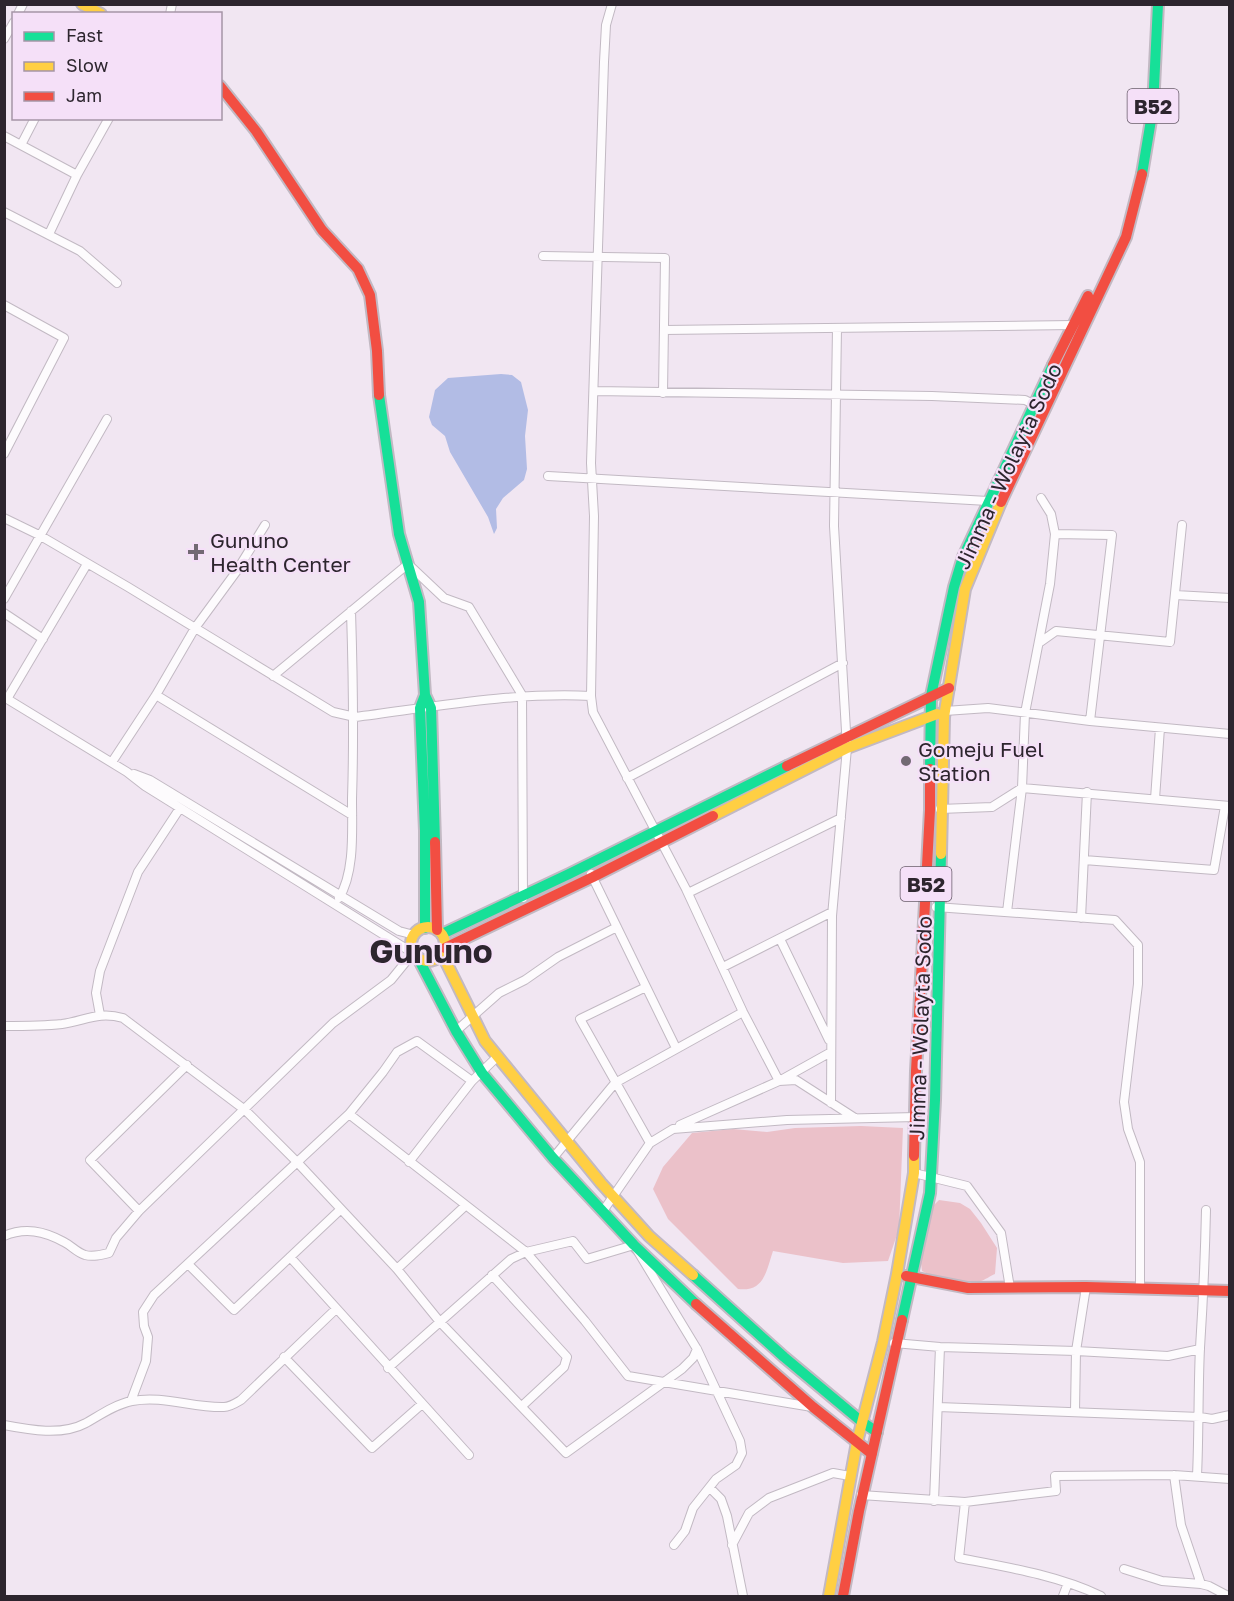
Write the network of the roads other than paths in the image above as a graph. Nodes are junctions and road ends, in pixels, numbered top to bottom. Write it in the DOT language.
graph roads {
  1 [pos="612,4"];
  2 [pos="1158,4"];
  3 [pos="12,25"];
  4 [pos="4,39"];
  5 [pos="222,88"];
  6 [pos="34,120"];
  7 [pos="108,120"];
  8 [pos="4,136"];
  9 [pos="21,145"];
  10 [pos="77,175"];
  11 [pos="4,212"];
  12 [pos="49,234"];
  13 [pos="597,255"];
  14 [pos="543,256"];
  15 [pos="117,283"];
  16 [pos="4,306"];
  17 [pos="1079,325"];
  18 [pos="837,328"];
  19 [pos="664,330"];
  20 [pos="594,391"];
  21 [pos="663,393"];
  22 [pos="835,394"];
  23 [pos="1033,404"];
  24 [pos="107,419"];
  25 [pos="4,454"];
  26 [pos="548,476"];
  27 [pos="592,479"];
  28 [pos="834,492"];
  29 [pos="1041,498"];
  30 [pos="988,501"];
  31 [pos="4,518"];
  32 [pos="266,525"];
  33 [pos="1182,525"];
  34 [pos="1055,534"];
  35 [pos="39,535"];
  36 [pos="87,564"];
  37 [pos="408,564"];
  38 [pos="1175,595"];
  39 [pos="1230,598"];
  40 [pos="4,599"];
  41 [pos="351,611"];
  42 [pos="4,613"];
  43 [pos="195,627"];
  44 [pos="1101,636"];
  45 [pos="43,639"];
  46 [pos="1038,644"];
  47 [pos="843,663"];
  48 [pos="273,676"];
  49 [pos="949,688"];
  50 [pos="156,695"];
  51 [pos="522,695"];
  52 [pos="591,696"];
  53 [pos="932,696"];
  54 [pos="5,698"];
  55 [pos="426,708"];
  56 [pos="945,711"];
  57 [pos="1026,712"];
  58 [pos="932,716"];
  59 [pos="355,717"];
  60 [pos="1090,721"];
  61 [pos="1160,728"];
  62 [pos="1230,734"];
  63 [pos="847,736"];
  64 [pos="848,748"];
  65 [pos="112,762"];
  66 [pos="127,772"];
  67 [pos="627,778"];
  68 [pos="1022,788"];
  69 [pos="1088,792"];
  70 [pos="1155,799"];
  71 [pos="1227,806"];
  72 [pos="180,808"];
  73 [pos="942,809"];
  74 [pos="930,810"];
  75 [pos="352,814"];
  76 [pos="841,818"];
  77 [pos="430,831"];
  78 [pos="658,837"];
  79 [pos="1084,860"];
  80 [pos="587,866"];
  81 [pos="593,877"];
  82 [pos="688,892"];
  83 [pos="341,896"];
  84 [pos="523,898"];
  85 [pos="336,904"];
  86 [pos="925,906"];
  87 [pos="940,907"];
  88 [pos="832,912"];
  89 [pos="1007,912"];
  90 [pos="1081,918"];
  91 [pos="617,927"];
  92 [pos="425,928"];
  93 [pos="440,932"];
  94 [pos="414,935"];
  95 [pos="780,939"];
  96 [pos="443,951"];
  97 [pos="416,955"];
  98 [pos="723,968"];
  99 [pos="646,987"];
  100 [pos="743,1012"];
  101 [pos="100,1015"];
  102 [pos="472,1016"];
  103 [pos="4,1026"];
  104 [pos="456,1031"];
  105 [pos="676,1048"];
  106 [pos="831,1048"];
  107 [pos="498,1056"];
  108 [pos="187,1065"];
  109 [pos="482,1073"];
  110 [pos="779,1080"];
  111 [pos="472,1081"];
  112 [pos="615,1083"];
  113 [pos="831,1103"];
  114 [pos="245,1110"];
  115 [pos="349,1114"];
  116 [pos="855,1118"];
  117 [pos="916,1118"];
  118 [pos="673,1129"];
  119 [pos="567,1141"];
  120 [pos="650,1143"];
  121 [pos="552,1158"];
  122 [pos="297,1162"];
  123 [pos="409,1162"];
  124 [pos="914,1173"];
  125 [pos="931,1177"];
  126 [pos="613,1196"];
  127 [pos="465,1206"];
  128 [pos="341,1209"];
  129 [pos="1206,1210"];
  130 [pos="139,1211"];
  131 [pos="603,1211"];
  132 [pos="4,1236"];
  133 [pos="634,1245"];
  134 [pos="526,1252"];
  135 [pos="290,1257"];
  136 [pos="188,1264"];
  137 [pos="397,1269"];
  138 [pos="897,1274"];
  139 [pos="492,1275"];
  140 [pos="911,1277"];
  141 [pos="1086,1287"];
  142 [pos="1010,1288"];
  143 [pos="1140,1288"];
  144 [pos="1205,1290"];
  145 [pos="1230,1291"];
  146 [pos="336,1309"];
  147 [pos="440,1322"];
  148 [pos="883,1342"];
  149 [pos="896,1344"];
  150 [pos="940,1347"];
  151 [pos="697,1349"];
  152 [pos="1200,1349"];
  153 [pos="1076,1351"];
  154 [pos="284,1357"];
  155 [pos="388,1368"];
  156 [pos="665,1382"];
  157 [pos="717,1390"];
  158 [pos="131,1401"];
  159 [pos="422,1404"];
  160 [pos="522,1406"];
  161 [pos="813,1407"];
  162 [pos="938,1407"];
  163 [pos="1075,1411"];
  164 [pos="1230,1415"];
  165 [pos="1200,1417"];
  166 [pos="862,1422"];
  167 [pos="4,1425"];
  168 [pos="877,1432"];
  169 [pos="857,1442"];
  170 [pos="872,1454"];
  171 [pos="469,1455"];
  172 [pos="1174,1475"];
  173 [pos="850,1476"];
  174 [pos="1197,1476"];
  175 [pos="1230,1479"];
  176 [pos="710,1488"];
  177 [pos="848,1493"];
  178 [pos="862,1495"];
  179 [pos="934,1501"];
  180 [pos="965,1502"];
  181 [pos="674,1545"];
  182 [pos="732,1545"];
  183 [pos="1124,1569"];
  184 [pos="1068,1583"];
  185 [pos="1201,1584"];
  186 [pos="743,1596"];
  187 [pos="829,1596"];
  188 [pos="843,1596"];
  189 [pos="1063,1596"];
  190 [pos="1101,1596"];
  191 [pos="1228,1596"];
  1 -- 13 [label="street"];
  2 -- 17 [label="main road, Jimma - Wolayta Sodo / B52"];
  3 -- 4 [label="street"];
  5 -- 37 [label="main road"];
  6 -- 9 [label="street"];
  7 -- 10 [label="street"];
  8 -- 9 [label="street"];
  9 -- 10 [label="street"];
  10 -- 12 [label="street"];
  11 -- 12 [label="street"];
  12 -- 15 [label="street"];
  13 -- 14 [label="street"];
  13 -- 19 [label="street"];
  13 -- 20 [label="street"];
  16 -- 25 [label="street"];
  17 -- 18 [label="street"];
  17 -- 23 [label="main road, Jimma - Wolayta Sodo / B52"];
  17 -- 49 [label="main road, Jimma - Wolayta Sodo / B52"];
  18 -- 19 [label="street"];
  18 -- 22 [label="street"];
  19 -- 21 [label="street"];
  20 -- 21 [label="street"];
  20 -- 27 [label="street"];
  21 -- 22 [label="street"];
  22 -- 23 [label="street"];
  22 -- 28 [label="street"];
  23 -- 30 [label="main road, Jimma - Wolayta Sodo / B52"];
  24 -- 35 [label="street"];
  26 -- 27 [label="street"];
  27 -- 28 [label="street"];
  27 -- 52 [label="street"];
  28 -- 30 [label="street"];
  28 -- 47 [label="street"];
  29 -- 34 [label="street"];
  30 -- 53 [label="main road, Jimma - Wolayta Sodo / B52"];
  31 -- 35 [label="street"];
  32 -- 43 [label="street"];
  33 -- 38 [label="street"];
  34 -- 44 [label="street"];
  34 -- 46 [label="street"];
  35 -- 36 [label="street"];
  35 -- 40 [label="street"];
  36 -- 43 [label="street"];
  36 -- 45 [label="street"];
  37 -- 41 [label="street"];
  37 -- 51 [label="street"];
  37 -- 55 [label="main road"];
  38 -- 39 [label="street"];
  38 -- 44 [label="street"];
  41 -- 48 [label="street"];
  41 -- 59 [label="street"];
  42 -- 45 [label="street"];
  43 -- 48 [label="street"];
  43 -- 50 [label="street"];
  44 -- 46 [label="street"];
  44 -- 60 [label="street"];
  45 -- 54 [label="street"];
  46 -- 57 [label="street"];
  47 -- 63 [label="street"];
  47 -- 67 [label="street"];
  48 -- 59 [label="street"];
  49 -- 53 [label="main road"];
  49 -- 56 [label="main road, Jimma - Wolayta Sodo / B52"];
  50 -- 65 [label="street"];
  50 -- 75 [label="street"];
  51 -- 52 [label="street"];
  51 -- 55 [label="street"];
  51 -- 84 [label="street"];
  52 -- 67 [label="street"];
  53 -- 58 [label="main road, Jimma - Wolayta Sodo / B52"];
  53 -- 63 [label="main road"];
  54 -- 65 [label="street"];
  55 -- 59 [label="street"];
  55 -- 77 [label="main road"];
  56 -- 57 [label="street"];
  56 -- 58 [label="main road"];
  56 -- 73 [label="main road, Jimma - Wolayta Sodo / B52"];
  57 -- 60 [label="street"];
  57 -- 68 [label="street"];
  58 -- 64 [label="main road"];
  58 -- 74 [label="main road, Jimma - Wolayta Sodo / B52"];
  59 -- 75 [label="street"];
  60 -- 61 [label="street"];
  61 -- 62 [label="street"];
  61 -- 70 [label="street"];
  63 -- 64 [label="street"];
  63 -- 78 [label="main road"];
  64 -- 76 [label="street"];
  64 -- 78 [label="main road"];
  65 -- 66 [label="street"];
  66 -- 72 [label="street"];
  66 -- 83 [label="street"];
  67 -- 78 [label="street"];
  68 -- 69 [label="street"];
  68 -- 73 [label="street"];
  68 -- 89 [label="street"];
  69 -- 70 [label="street"];
  69 -- 79 [label="street"];
  70 -- 71 [label="street"];
  71 -- 79 [label="street"];
  72 -- 85 [label="street"];
  72 -- 101 [label="street"];
  73 -- 74 [label="street"];
  73 -- 87 [label="main road, Jimma - Wolayta Sodo / B52"];
  74 -- 86 [label="main road, Jimma - Wolayta Sodo / B52"];
  75 -- 83 [label="street"];
  76 -- 82 [label="street"];
  76 -- 88 [label="street"];
  77 -- 92 [label="main road"];
  77 -- 93 [label="main road"];
  78 -- 80 [label="main road"];
  78 -- 81 [label="main road"];
  78 -- 82 [label="street"];
  79 -- 90 [label="street"];
  80 -- 81 [label="street"];
  80 -- 84 [label="main road"];
  81 -- 91 [label="street"];
  81 -- 96 [label="main road"];
  82 -- 98 [label="street"];
  83 -- 85 [label="street"];
  83 -- 94 [label="street"];
  84 -- 93 [label="main road"];
  85 -- 97 [label="street"];
  86 -- 87 [label="street"];
  86 -- 117 [label="main road, Jimma - Wolayta Sodo / B52"];
  87 -- 89 [label="street"];
  87 -- 125 [label="main road, Jimma - Wolayta Sodo / B52"];
  88 -- 95 [label="street"];
  88 -- 106 [label="street"];
  89 -- 90 [label="street"];
  90 -- 143 [label="street"];
  91 -- 99 [label="street"];
  91 -- 102 [label="street"];
  92 -- 93 [label="main road"];
  92 -- 94 [label="main road"];
  93 -- 96 [label="main road"];
  94 -- 97 [label="main road"];
  95 -- 98 [label="street"];
  95 -- 106 [label="street"];
  96 -- 97 [label="main road"];
  96 -- 102 [label="main road"];
  97 -- 104 [label="main road"];
  97 -- 114 [label="street"];
  98 -- 100 [label="street"];
  99 -- 105 [label="street"];
  99 -- 112 [label="street"];
  100 -- 105 [label="street"];
  100 -- 110 [label="street"];
  101 -- 103 [label="street"];
  101 -- 108 [label="street"];
  102 -- 104 [label="street"];
  102 -- 107 [label="main road"];
  104 -- 109 [label="main road"];
  105 -- 112 [label="street"];
  106 -- 110 [label="street"];
  106 -- 113 [label="street"];
  107 -- 109 [label="street"];
  107 -- 119 [label="main road"];
  108 -- 114 [label="street"];
  108 -- 130 [label="street"];
  109 -- 111 [label="street"];
  109 -- 121 [label="main road"];
  110 -- 113 [label="street"];
  110 -- 118 [label="street"];
  111 -- 115 [label="street"];
  111 -- 123 [label="street"];
  112 -- 119 [label="street"];
  112 -- 120 [label="street"];
  113 -- 116 [label="street"];
  114 -- 122 [label="street"];
  114 -- 130 [label="street"];
  115 -- 122 [label="street"];
  115 -- 123 [label="street"];
  116 -- 117 [label="street"];
  116 -- 118 [label="street"];
  117 -- 124 [label="main road, Jimma - Wolayta Sodo / B52"];
  118 -- 120 [label="street"];
  119 -- 121 [label="street"];
  119 -- 126 [label="main road"];
  120 -- 126 [label="street"];
  121 -- 131 [label="main road"];
  122 -- 128 [label="street"];
  122 -- 136 [label="street"];
  123 -- 127 [label="street"];
  124 -- 125 [label="street"];
  124 -- 138 [label="main road, Jimma - Wolayta Sodo / B52"];
  125 -- 140 [label="main road, Jimma - Wolayta Sodo / B52"];
  125 -- 142 [label="street"];
  126 -- 131 [label="street"];
  126 -- 166 [label="main road"];
  127 -- 134 [label="street"];
  127 -- 137 [label="street"];
  128 -- 135 [label="street"];
  128 -- 137 [label="street"];
  129 -- 144 [label="street"];
  130 -- 132 [label="street"];
  131 -- 133 [label="main road"];
  133 -- 134 [label="street"];
  133 -- 151 [label="street"];
  133 -- 161 [label="main road"];
  134 -- 139 [label="street"];
  134 -- 156 [label="street"];
  135 -- 136 [label="street"];
  135 -- 146 [label="street"];
  136 -- 158 [label="street"];
  137 -- 147 [label="street"];
  138 -- 140 [label="main road"];
  138 -- 148 [label="main road, Jimma - Wolayta Sodo / B52"];
  139 -- 147 [label="street"];
  139 -- 160 [label="street"];
  140 -- 142 [label="main road"];
  140 -- 149 [label="main road, Jimma - Wolayta Sodo / B52"];
  141 -- 142 [label="main road"];
  141 -- 143 [label="main road"];
  141 -- 153 [label="street"];
  143 -- 144 [label="main road"];
  144 -- 145 [label="main road"];
  144 -- 152 [label="street"];
  146 -- 154 [label="street"];
  146 -- 155 [label="street"];
  147 -- 155 [label="street"];
  147 -- 160 [label="street"];
  148 -- 149 [label="street"];
  148 -- 166 [label="main road, Jimma - Wolayta Sodo / B52"];
  149 -- 150 [label="street"];
  149 -- 168 [label="main road, Jimma - Wolayta Sodo / B52"];
  150 -- 153 [label="street"];
  150 -- 162 [label="street"];
  151 -- 156 [label="street"];
  151 -- 157 [label="street"];
  152 -- 153 [label="street"];
  152 -- 165 [label="street"];
  153 -- 163 [label="street"];
  154 -- 158 [label="street"];
  154 -- 159 [label="street"];
  155 -- 159 [label="street"];
  156 -- 157 [label="street"];
  156 -- 160 [label="street"];
  157 -- 161 [label="street"];
  157 -- 176 [label="street"];
  158 -- 167 [label="street"];
  159 -- 171 [label="street"];
  161 -- 169 [label="main road"];
  162 -- 163 [label="street"];
  162 -- 179 [label="street"];
  163 -- 165 [label="street"];
  164 -- 165 [label="street"];
  165 -- 174 [label="street"];
  166 -- 168 [label="main road"];
  166 -- 169 [label="main road, Jimma - Wolayta Sodo / B52"];
  168 -- 170 [label="main road, Jimma - Wolayta Sodo / B52"];
  169 -- 170 [label="main road"];
  169 -- 173 [label="main road, Jimma - Wolayta Sodo / B52"];
  170 -- 178 [label="main road, Jimma - Wolayta Sodo / B52"];
  172 -- 174 [label="street"];
  172 -- 180 [label="street"];
  172 -- 185 [label="street"];
  173 -- 177 [label="main road, Jimma - Wolayta Sodo / B52"];
  173 -- 182 [label="street"];
  174 -- 175 [label="street"];
  176 -- 181 [label="street"];
  176 -- 182 [label="street"];
  177 -- 178 [label="street"];
  177 -- 187 [label="main road, Jimma - Wolayta Sodo / B52"];
  178 -- 179 [label="street"];
  178 -- 188 [label="main road, Jimma - Wolayta Sodo / B52"];
  179 -- 180 [label="street"];
  180 -- 184 [label="street"];
  182 -- 186 [label="street"];
  183 -- 185 [label="street"];
  184 -- 189 [label="street"];
  184 -- 190 [label="street"];
  185 -- 191 [label="street"];
}
